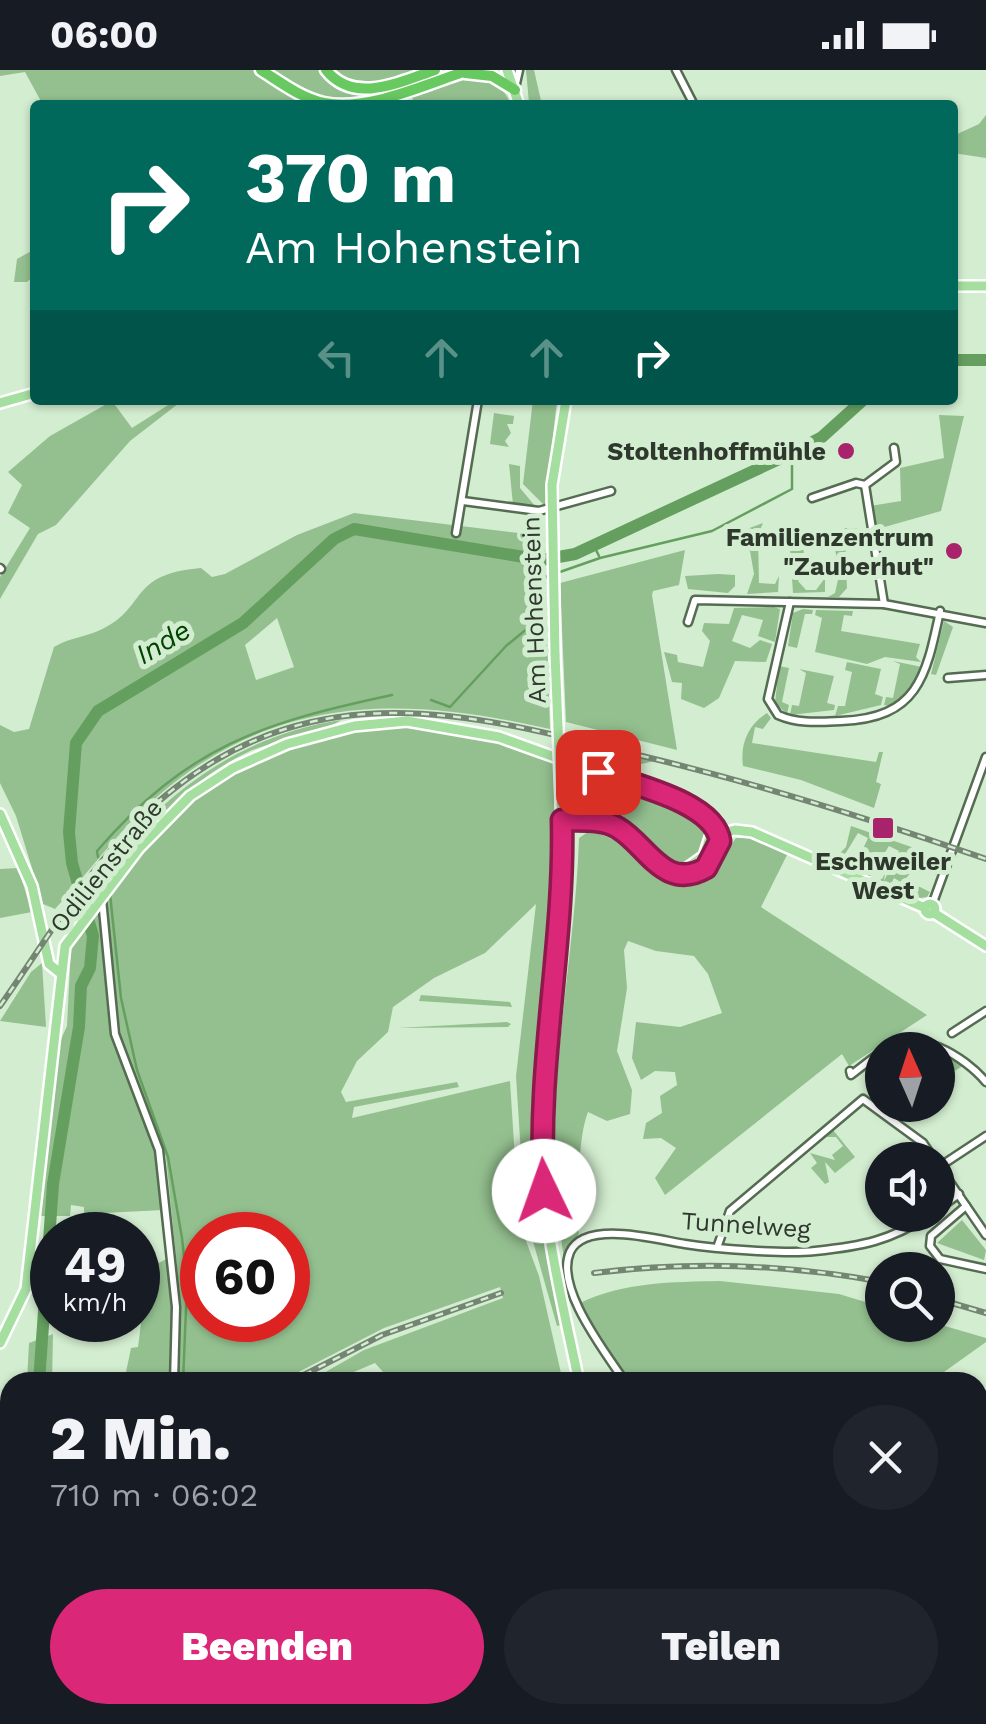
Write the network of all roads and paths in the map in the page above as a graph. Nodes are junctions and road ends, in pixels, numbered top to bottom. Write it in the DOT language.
graph roads {
  1 [pos="261,70"];
  2 [pos="326,70"];
  3 [pos="434,70"];
  4 [pos="507,70"];
  5 [pos="519,70"];
  6 [pos="676,70"];
  7 [pos="464,72"];
  8 [pos="514,90"];
  9 [pos="320,100"];
  10 [pos="355,100"];
  11 [pos="517,100"];
  12 [pos="691,100"];
  13 [pos="958,286"];
  14 [pos="986,286"];
  15 [pos="30,395"];
  16 [pos="0,403"];
  17 [pos="477,405"];
  18 [pos="565,405"];
  19 [pos="894,448"];
  20 [pos="866,485"];
  21 [pos="611,491"];
  22 [pos="812,498"];
  23 [pos="463,501"];
  24 [pos="456,533"];
  25 [pos="790,602"];
  26 [pos="884,604"];
  27 [pos="940,611"];
  28 [pos="688,622"];
  29 [pos="986,623"];
  30 [pos="986,675"];
  31 [pos="948,678"];
  32 [pos="986,757"];
  33 [pos="0,814"];
  34 [pos="562,820"];
  35 [pos="715,835"];
  36 [pos="104,895"];
  37 [pos="930,909"];
  38 [pos="65,946"];
  39 [pos="986,946"];
  40 [pos="46,955"];
  41 [pos="59,972"];
  42 [pos="986,1010"];
  43 [pos="953,1032"];
  44 [pos="955,1056"];
  45 [pos="865,1065"];
  46 [pos="850,1071"];
  47 [pos="986,1082"];
  48 [pos="986,1136"];
  49 [pos="922,1142"];
  50 [pos="955,1156"];
  51 [pos="955,1187"];
  52 [pos="959,1194"];
  53 [pos="955,1197"];
  54 [pos="966,1206"];
  55 [pos="902,1232"];
  56 [pos="986,1235"];
  57 [pos="718,1245"];
  58 [pos="986,1268"];
  59 [pos="0,1343"];
  60 [pos="174,1372"];
  61 [pos="577,1372"];
  62 [pos="619,1372"];
  1 -- 9 [label="highway"];
  2 -- 3 [label="highway"];
  4 -- 8 [label="main road"];
  5 -- 8 [label="street"];
  6 -- 12 [label="street"];
  7 -- 8 [label="highway"];
  7 -- 10 [label="highway"];
  8 -- 11 [label="main road"];
  13 -- 14 [label="main road"];
  15 -- 16 [label="main road"];
  17 -- 23 [label="street"];
  18 -- 34 [label="main road, Am Hohenstein, bridge"];
  19 -- 20 [label="street"];
  20 -- 22 [label="street"];
  20 -- 26 [label="street"];
  21 -- 23 [label="street"];
  23 -- 24 [label="street"];
  25 -- 26 [label="street"];
  25 -- 27 [label="street"];
  25 -- 28 [label="street"];
  26 -- 27 [label="street"];
  27 -- 29 [label="street"];
  30 -- 31 [label="street"];
  32 -- 37 [label="street"];
  33 -- 40 [label="main road"];
  34 -- 35 [label="main road"];
  34 -- 61 [label="main road, Am Hohenstein"];
  35 -- 36 [label="main road, Odilienstraße"];
  35 -- 37 [label="main road"];
  36 -- 38 [label="main road, Odilienstraße"];
  36 -- 60 [label="street"];
  37 -- 39 [label="main road"];
  38 -- 40 [label="main road"];
  38 -- 41 [label="main road, Odilienstraße"];
  40 -- 41 [label="main road"];
  41 -- 59 [label="main road, Odilienstraße"];
  42 -- 43 [label="street"];
  44 -- 47 [label="street"];
  45 -- 46 [label="street"];
  48 -- 50 [label="street"];
  49 -- 57 [label="street"];
  51 -- 52 [label="street"];
  52 -- 53 [label="street"];
  52 -- 54 [label="street"];
  54 -- 56 [label="street"];
  54 -- 58 [label="street"];
  55 -- 57 [label="street, Tunnelweg"];
  57 -- 62 [label="street, Tunnelweg"];
}
